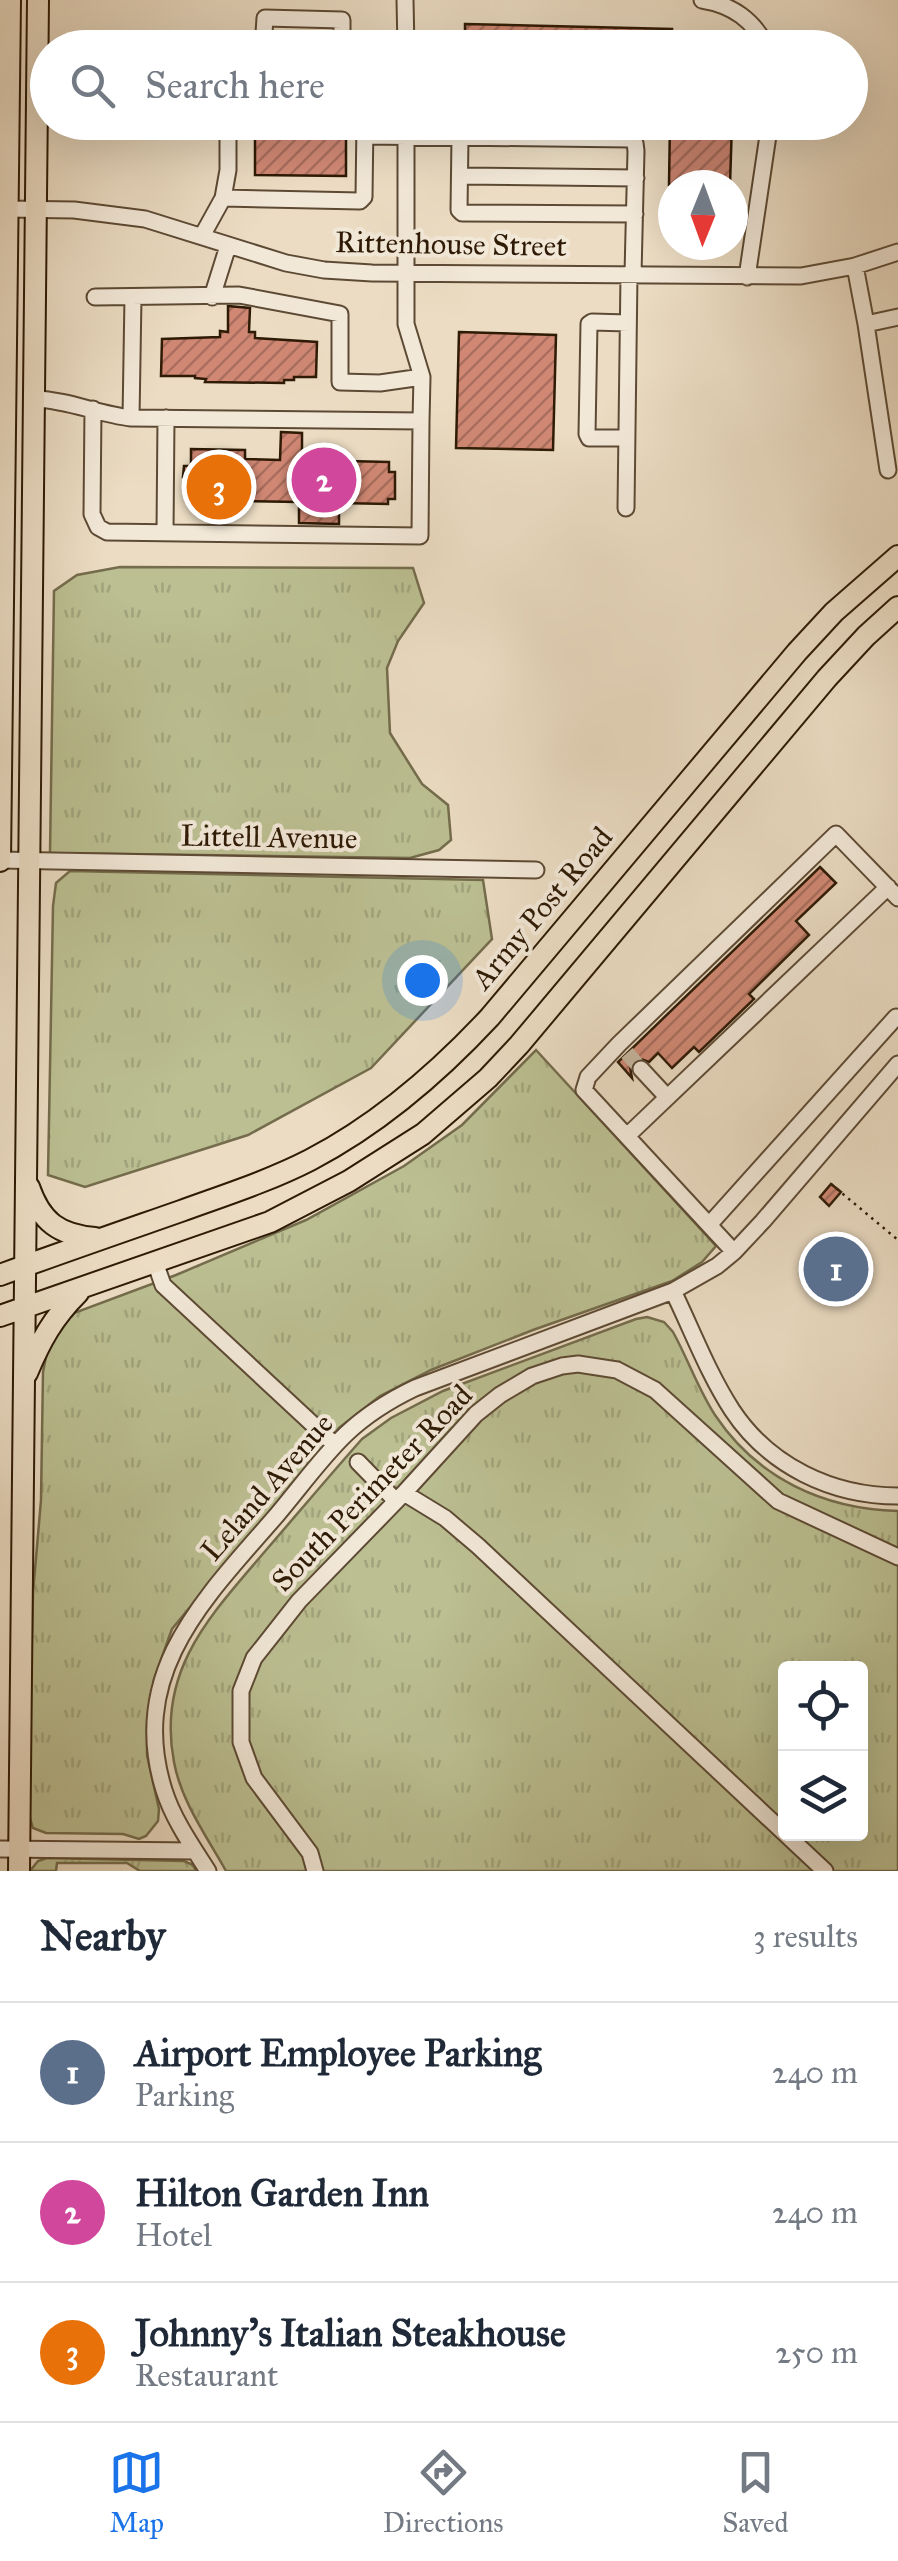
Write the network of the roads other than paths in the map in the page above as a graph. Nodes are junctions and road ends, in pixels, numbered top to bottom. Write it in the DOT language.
graph roads {
  1 [pos="10,0"];
  2 [pos="38,0"];
  3 [pos="405,0"];
  4 [pos="702,0"];
  5 [pos="37,30"];
  6 [pos="265,30"];
  7 [pos="342,30"];
  8 [pos="406,30"];
  9 [pos="757,30"];
  10 [pos="35,140"];
  11 [pos="228,140"];
  12 [pos="365,140"];
  13 [pos="406,140"];
  14 [pos="460,140"];
  15 [pos="631,140"];
  16 [pos="767,140"];
  17 [pos="460,176"];
  18 [pos="636,178"];
  19 [pos="223,198"];
  20 [pos="8,209"];
  21 [pos="34,209"];
  22 [pos="635,214"];
  23 [pos="202,236"];
  24 [pos="228,246"];
  25 [pos="898,252"];
  26 [pos="855,266"];
  27 [pos="406,274"];
  28 [pos="631,274"];
  29 [pos="747,276"];
  30 [pos="95,296"];
  31 [pos="133,297"];
  32 [pos="212,297"];
  33 [pos="898,317"];
  34 [pos="3,320"];
  35 [pos="628,322"];
  36 [pos="866,324"];
  37 [pos="422,377"];
  38 [pos="3,399"];
  39 [pos="34,399"];
  40 [pos="93,409"];
  41 [pos="131,418"];
  42 [pos="166,418"];
  43 [pos="421,422"];
  44 [pos="626,438"];
  45 [pos="888,470"];
  46 [pos="626,508"];
  47 [pos="165,532"];
  48 [pos="898,556"];
  49 [pos="898,607"];
  50 [pos="0,860"];
  51 [pos="31,860"];
  52 [pos="536,870"];
  53 [pos="893,893"];
  54 [pos="897,1016"];
  55 [pos="898,1064"];
  56 [pos="642,1069"];
  57 [pos="668,1097"];
  58 [pos="627,1136"];
  59 [pos="26,1176"];
  60 [pos="710,1225"];
  61 [pos="102,1238"];
  62 [pos="734,1252"];
  63 [pos="156,1262"];
  64 [pos="25,1266"];
  65 [pos="0,1275"];
  66 [pos="84,1287"];
  67 [pos="673,1291"];
  68 [pos="24,1307"];
  69 [pos="0,1316"];
  70 [pos="24,1379"];
  71 [pos="335,1445"];
  72 [pos="358,1462"];
  73 [pos="898,1496"];
  74 [pos="400,1497"];
  75 [pos="898,1557"];
  76 [pos="10,1849"];
  77 [pos="196,1851"];
  78 [pos="19,1871"];
  79 [pos="208,1871"];
  80 [pos="314,1871"];
  81 [pos="825,1871"];
  1 -- 20 [label="main road"];
  2 -- 5 [label="main road"];
  3 -- 8 [label="street"];
  4 -- 9 [label="street"];
  6 -- 7 [label="street"];
  10 -- 21 [label="main road"];
  11 -- 19 [label="street"];
  12 -- 19 [label="street"];
  13 -- 27 [label="street"];
  14 -- 17 [label="street"];
  15 -- 18 [label="street"];
  16 -- 29 [label="street"];
  17 -- 18 [label="street"];
  17 -- 22 [label="street"];
  18 -- 22 [label="street"];
  19 -- 23 [label="street"];
  20 -- 21 [label="street, Rittenhouse Street"];
  20 -- 34 [label="main road"];
  21 -- 23 [label="street, Rittenhouse Street"];
  21 -- 39 [label="main road"];
  22 -- 28 [label="street"];
  23 -- 24 [label="street, Rittenhouse Street"];
  24 -- 27 [label="street, Rittenhouse Street"];
  24 -- 32 [label="street"];
  25 -- 26 [label="street, Rittenhouse Street"];
  26 -- 29 [label="street, Rittenhouse Street"];
  26 -- 36 [label="street"];
  27 -- 28 [label="street, Rittenhouse Street"];
  27 -- 37 [label="street"];
  28 -- 29 [label="street, Rittenhouse Street"];
  28 -- 35 [label="street"];
  30 -- 31 [label="street"];
  31 -- 32 [label="street"];
  31 -- 41 [label="street"];
  32 -- 37 [label="street"];
  33 -- 36 [label="street"];
  34 -- 38 [label="main road"];
  35 -- 44 [label="street"];
  35 -- 44 [label="street"];
  36 -- 45 [label="street"];
  37 -- 43 [label="street"];
  38 -- 39 [label="main road"];
  38 -- 50 [label="main road"];
  39 -- 40 [label="street"];
  39 -- 51 [label="main road"];
  40 -- 41 [label="street"];
  40 -- 47 [label="street"];
  41 -- 42 [label="street"];
  42 -- 43 [label="street"];
  42 -- 47 [label="street"];
  43 -- 47 [label="street"];
  44 -- 46 [label="street"];
  48 -- 61 [label="main road, Army Post Road"];
  49 -- 63 [label="main road"];
  50 -- 51 [label="street, Littell Avenue"];
  51 -- 52 [label="street, Littell Avenue"];
  51 -- 59 [label="main road"];
  53 -- 57 [label="street"];
  53 -- 58 [label="street"];
  54 -- 60 [label="street"];
  55 -- 62 [label="street, Leland Avenue"];
  56 -- 57 [label="street"];
  57 -- 58 [label="street"];
  58 -- 60 [label="street"];
  59 -- 61 [label="main road"];
  59 -- 64 [label="main road"];
  60 -- 62 [label="street"];
  61 -- 64 [label="main road, Army Post Road"];
  62 -- 67 [label="street, Leland Avenue"];
  63 -- 66 [label="main road"];
  63 -- 71 [label="street"];
  64 -- 65 [label="main road, Army Post Road"];
  64 -- 68 [label="main road"];
  66 -- 68 [label="main road"];
  66 -- 70 [label="main road"];
  67 -- 71 [label="street, Leland Avenue"];
  67 -- 73 [label="street"];
  68 -- 69 [label="main road"];
  68 -- 70 [label="main road"];
  70 -- 76 [label="main road"];
  71 -- 77 [label="street, Leland Avenue"];
  72 -- 74 [label="street"];
  74 -- 75 [label="street, South Perimeter Road"];
  74 -- 80 [label="street, South Perimeter Road"];
  74 -- 81 [label="street"];
  76 -- 77 [label="street"];
  76 -- 78 [label="main road"];
  77 -- 79 [label="street, Leland Avenue"];
}
